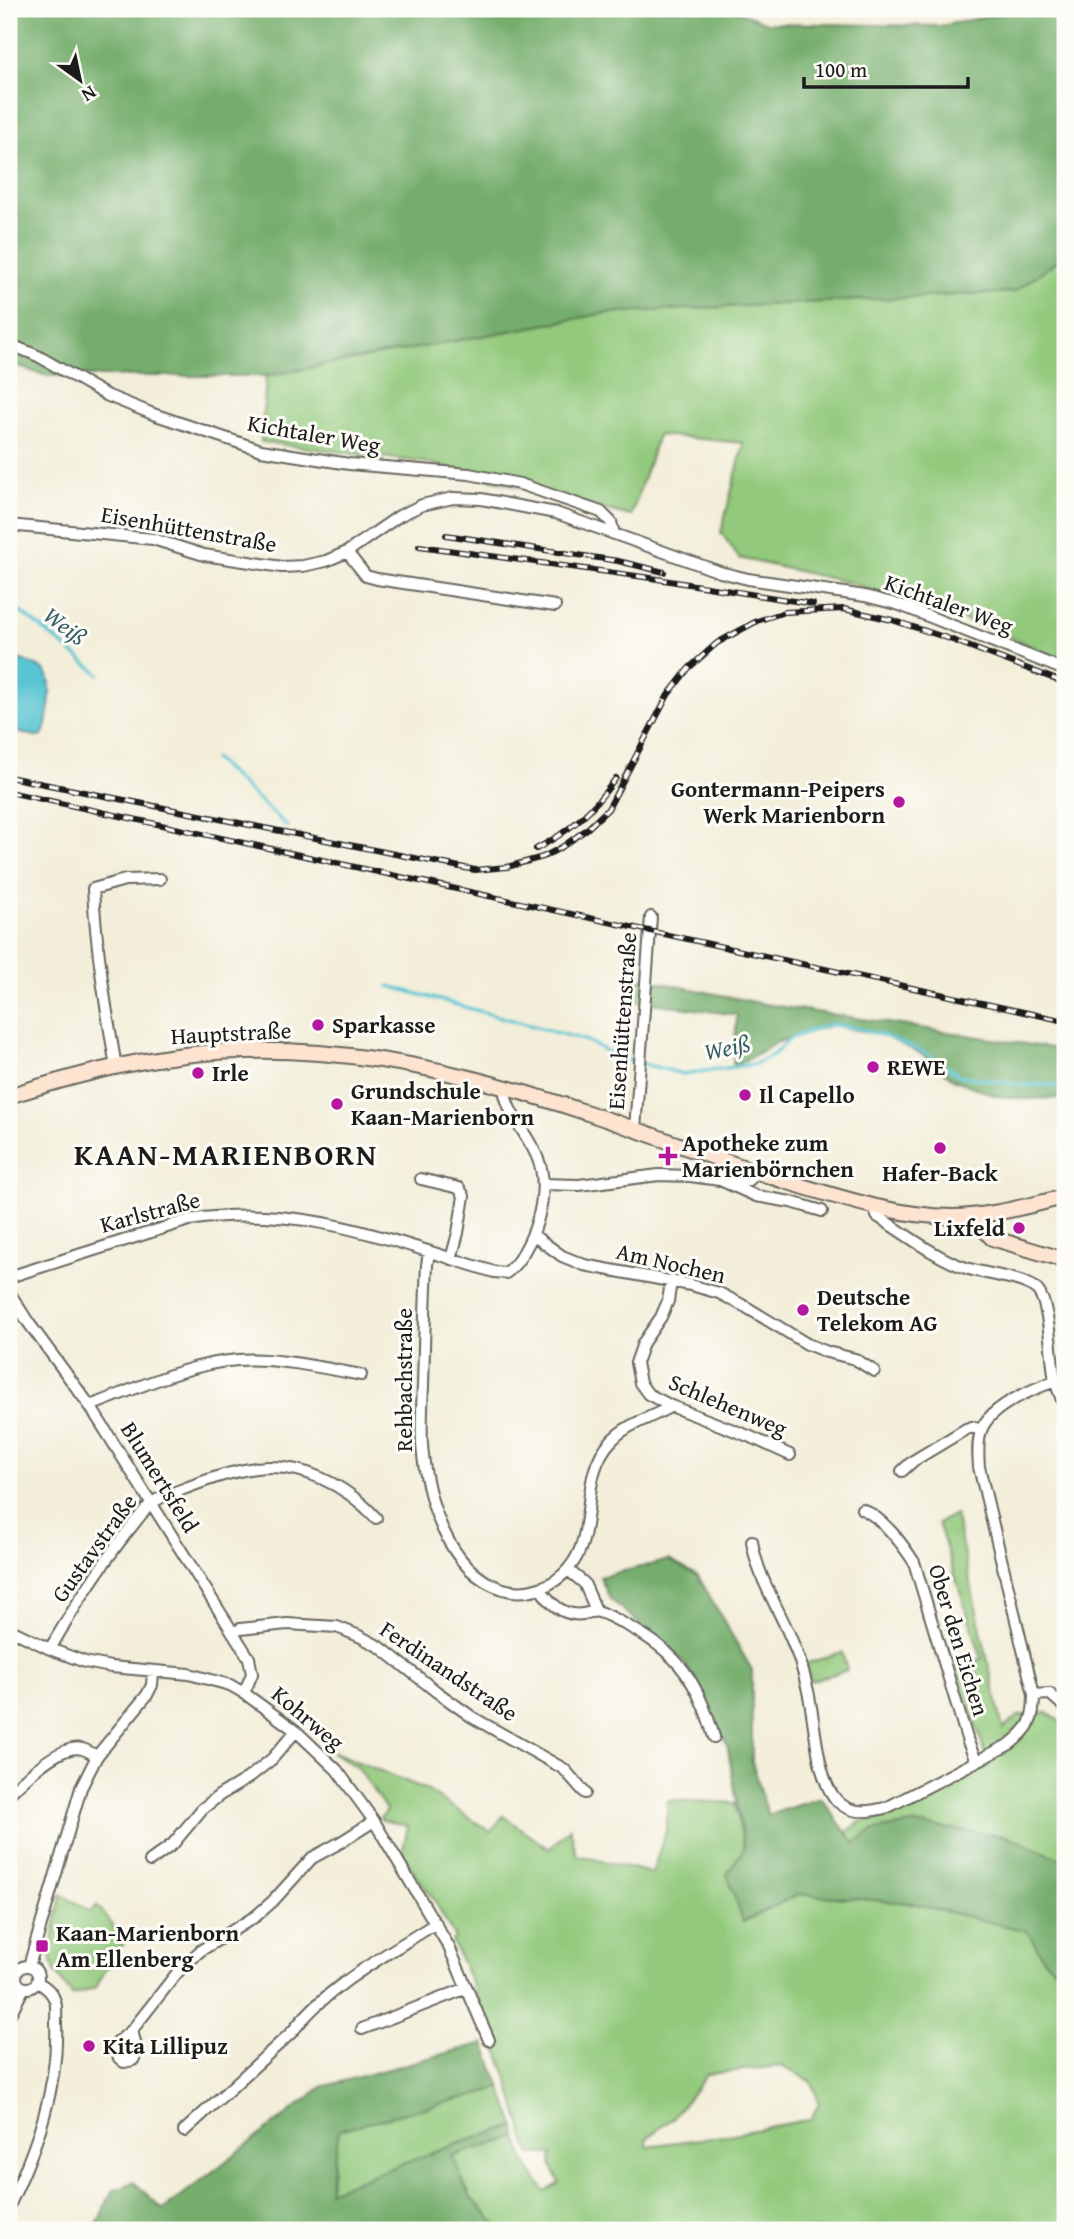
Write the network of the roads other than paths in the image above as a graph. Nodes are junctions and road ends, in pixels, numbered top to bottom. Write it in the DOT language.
graph roads {
  1 [pos="9,344"];
  2 [pos="9,525"];
  3 [pos="614,534"];
  4 [pos="347,552"];
  5 [pos="555,606"];
  6 [pos="1065,670"];
  7 [pos="160,879"];
  8 [pos="651,917"];
  9 [pos="116,1068"];
  10 [pos="504,1087"];
  11 [pos="9,1096"];
  12 [pos="635,1129"];
  13 [pos="758,1172"];
  14 [pos="421,1179"];
  15 [pos="720,1180"];
  16 [pos="543,1184"];
  17 [pos="1065,1197"];
  18 [pos="874,1207"];
  19 [pos="822,1211"];
  20 [pos="978,1215"];
  21 [pos="533,1235"];
  22 [pos="429,1252"];
  23 [pos="451,1259"];
  24 [pos="1065,1260"];
  25 [pos="9,1277"];
  26 [pos="671,1282"];
  27 [pos="9,1292"];
  28 [pos="874,1371"];
  29 [pos="361,1375"];
  30 [pos="1060,1380"];
  31 [pos="90,1406"];
  32 [pos="671,1406"];
  33 [pos="1065,1408"];
  34 [pos="981,1430"];
  35 [pos="790,1455"];
  36 [pos="902,1471"];
  37 [pos="151,1502"];
  38 [pos="862,1508"];
  39 [pos="376,1518"];
  40 [pos="752,1541"];
  41 [pos="568,1570"];
  42 [pos="540,1588"];
  43 [pos="596,1610"];
  44 [pos="9,1629"];
  45 [pos="233,1633"];
  46 [pos="50,1648"];
  47 [pos="153,1672"];
  48 [pos="244,1693"];
  49 [pos="1034,1695"];
  50 [pos="1065,1707"];
  51 [pos="296,1731"];
  52 [pos="713,1737"];
  53 [pos="97,1756"];
  54 [pos="976,1761"];
  55 [pos="585,1793"];
  56 [pos="9,1794"];
  57 [pos="374,1821"];
  58 [pos="150,1861"];
  59 [pos="436,1923"];
  60 [pos="29,1966"];
  61 [pos="37,1982"];
  62 [pos="24,1988"];
  63 [pos="467,1988"];
  64 [pos="9,2016"];
  65 [pos="362,2029"];
  66 [pos="132,2030"];
  67 [pos="489,2040"];
  68 [pos="184,2131"];
  69 [pos="9,2206"];
  1 -- 3 [label="street, Kichtaler Weg"];
  2 -- 4 [label="street, Eisenhüttenstraße"];
  3 -- 4 [label="street, Kichtaler Weg"];
  3 -- 6 [label="street, Kichtaler Weg"];
  4 -- 5 [label="street"];
  7 -- 9 [label="street"];
  8 -- 12 [label="street, Eisenhüttenstraße"];
  9 -- 10 [label="main road, Hauptstraße"];
  9 -- 11 [label="main road, Hauptstraße"];
  10 -- 12 [label="main road, Hauptstraße"];
  10 -- 16 [label="street"];
  12 -- 13 [label="main road, Hauptstraße"];
  13 -- 15 [label="street"];
  13 -- 18 [label="main road, Hauptstraße"];
  14 -- 23 [label="street"];
  15 -- 16 [label="street"];
  15 -- 19 [label="street"];
  16 -- 21 [label="street"];
  17 -- 20 [label="main road, Hauptstraße"];
  18 -- 20 [label="main road, Hauptstraße"];
  18 -- 30 [label="street"];
  20 -- 24 [label="main road"];
  21 -- 23 [label="street"];
  21 -- 26 [label="street, Am Nochen"];
  22 -- 23 [label="street"];
  22 -- 25 [label="street, Karlstraße"];
  22 -- 42 [label="street, Rehbachstraße"];
  26 -- 28 [label="street, Am Nochen"];
  26 -- 32 [label="street, Schlehenweg"];
  27 -- 31 [label="street, Blumertsfeld"];
  29 -- 31 [label="street"];
  30 -- 33 [label="street"];
  30 -- 34 [label="street"];
  31 -- 37 [label="street, Blumertsfeld"];
  32 -- 35 [label="street, Schlehenweg"];
  32 -- 41 [label="street"];
  34 -- 36 [label="street"];
  34 -- 49 [label="street"];
  37 -- 39 [label="street, Gustavstraße"];
  37 -- 45 [label="street, Blumertsfeld"];
  37 -- 46 [label="street, Gustavstraße"];
  38 -- 54 [label="street, Ober den Eichen"];
  40 -- 54 [label="street"];
  41 -- 42 [label="street, Rehbachstraße"];
  41 -- 43 [label="street"];
  42 -- 43 [label="street"];
  43 -- 52 [label="street"];
  44 -- 46 [label="street, Kohrweg"];
  45 -- 48 [label="street, Blumertsfeld"];
  45 -- 55 [label="street, Ferdinandstraße"];
  46 -- 47 [label="street, Kohrweg"];
  47 -- 48 [label="street, Kohrweg"];
  47 -- 53 [label="street"];
  48 -- 51 [label="street, Kohrweg"];
  49 -- 50 [label="street"];
  49 -- 54 [label="street"];
  51 -- 57 [label="street, Kohrweg"];
  51 -- 58 [label="street"];
  53 -- 56 [label="street"];
  53 -- 60 [label="street"];
  57 -- 59 [label="street, Kohrweg"];
  57 -- 66 [label="street"];
  59 -- 63 [label="street, Kohrweg"];
  59 -- 68 [label="street"];
  60 -- 61 [label="street"];
  60 -- 62 [label="street"];
  61 -- 62 [label="street"];
  61 -- 69 [label="street"];
  62 -- 64 [label="street"];
  63 -- 65 [label="street"];
  63 -- 67 [label="street, Kohrweg"];
}
